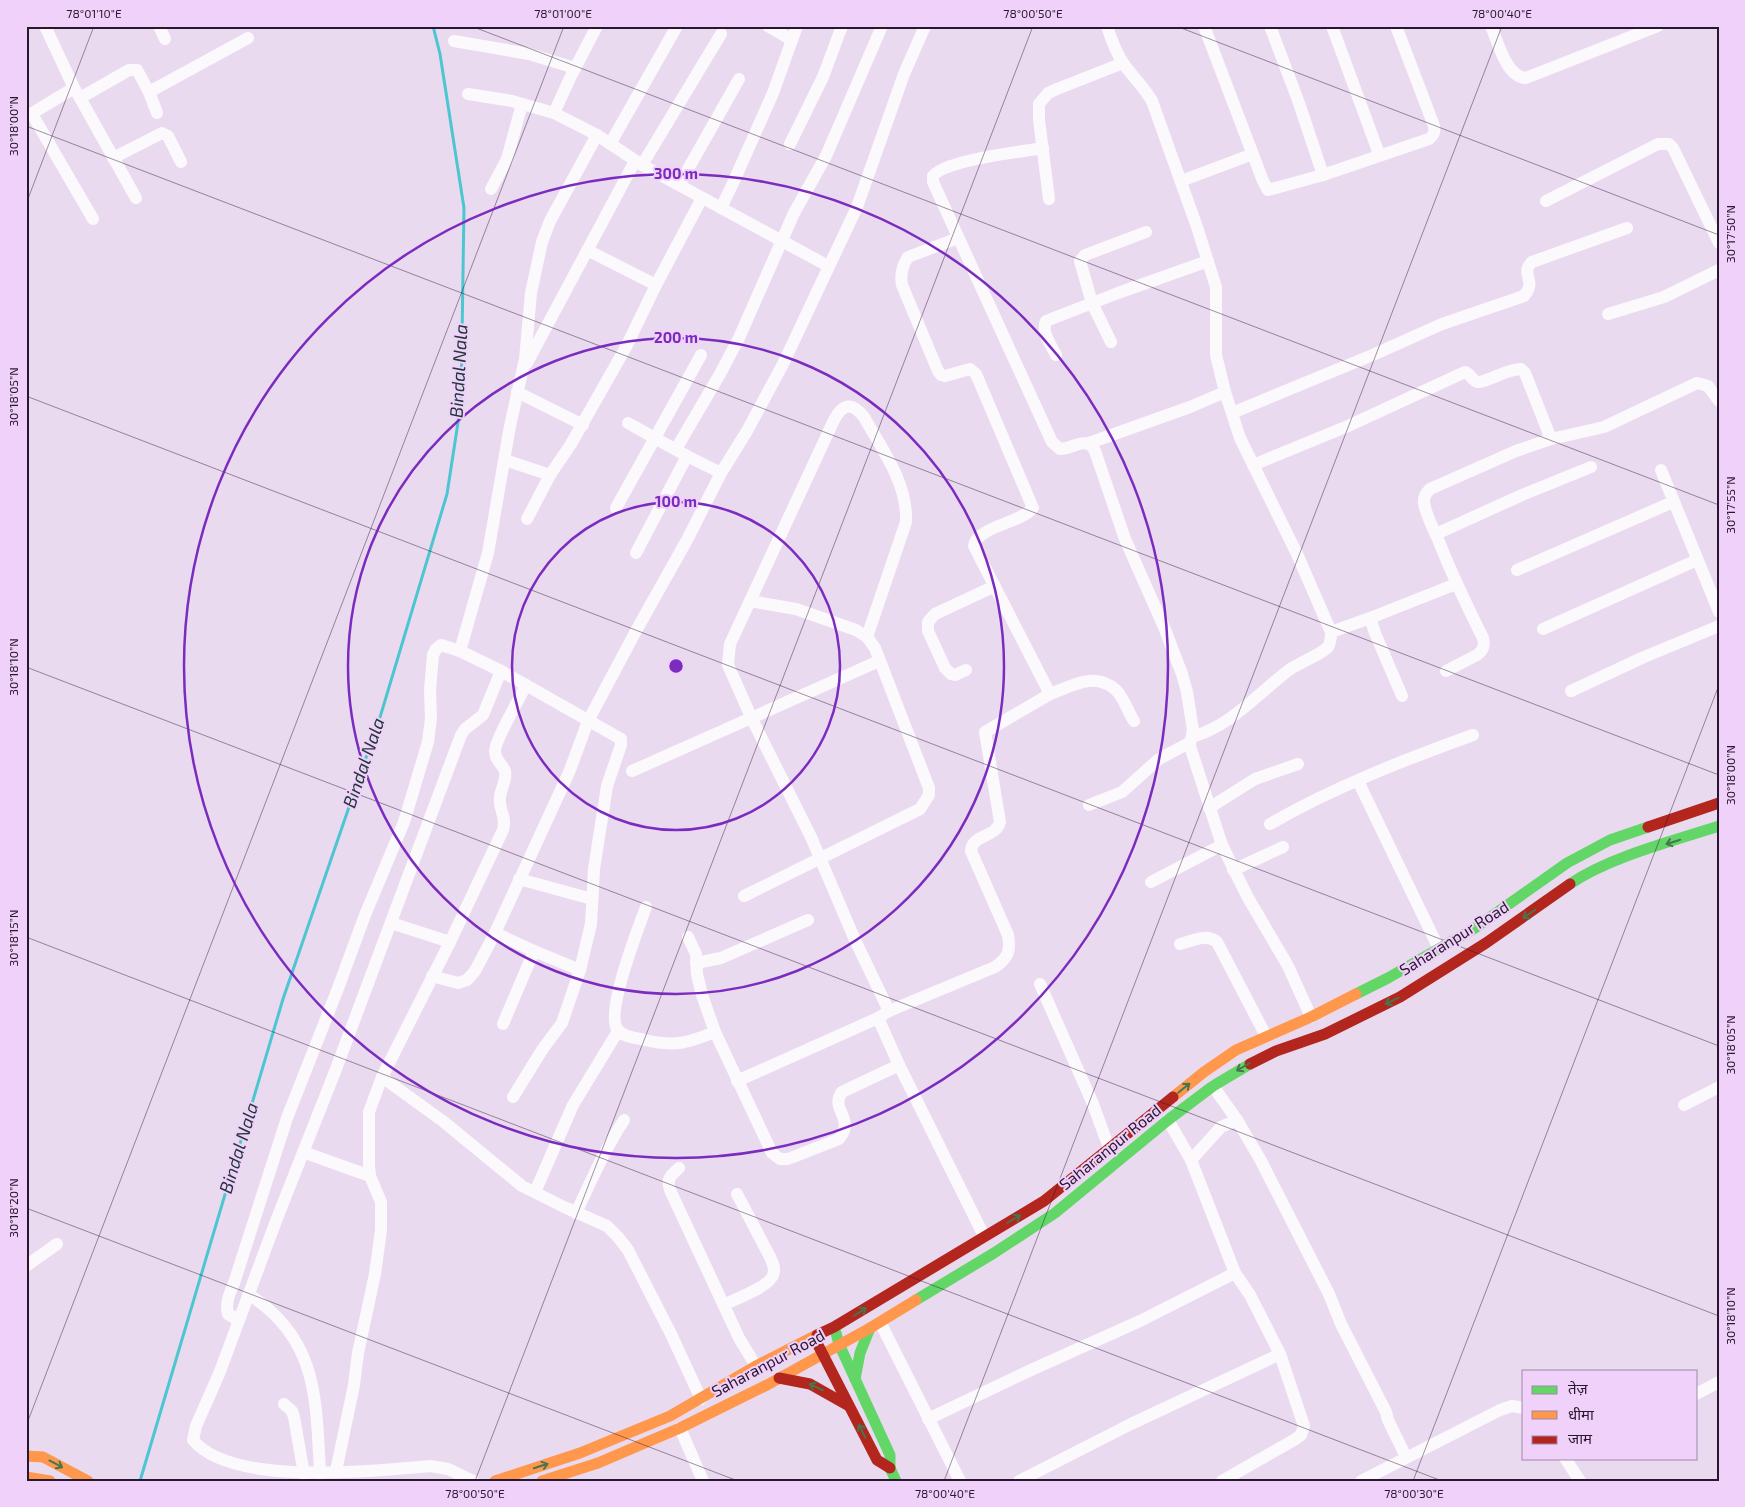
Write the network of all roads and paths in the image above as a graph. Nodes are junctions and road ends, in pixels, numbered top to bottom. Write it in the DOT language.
graph roads {
  1 [pos="45,26"];
  2 [pos="159,26"];
  3 [pos="597,26"];
  4 [pos="677,26"];
  5 [pos="768,26"];
  6 [pos="796,26"];
  7 [pos="842,26"];
  8 [pos="882,26"];
  9 [pos="925,26"];
  10 [pos="1107,26"];
  11 [pos="1204,26"];
  12 [pos="1270,26"];
  13 [pos="1332,26"];
  14 [pos="1396,26"];
  15 [pos="1491,26"];
  16 [pos="1658,26"];
  17 [pos="721,34"];
  18 [pos="248,38"];
  19 [pos="165,39"];
  20 [pos="792,40"];
  21 [pos="454,41"];
  22 [pos="1123,63"];
  23 [pos="575,68"];
  24 [pos="739,79"];
  25 [pos="149,92"];
  26 [pos="77,93"];
  27 [pos="468,94"];
  28 [pos="522,104"];
  29 [pos="157,112"];
  30 [pos="554,113"];
  31 [pos="29,115"];
  32 [pos="597,134"];
  33 [pos="610,144"];
  34 [pos="790,144"];
  35 [pos="1043,148"];
  36 [pos="1253,154"];
  37 [pos="1379,154"];
  38 [pos="113,158"];
  39 [pos="181,162"];
  40 [pos="639,163"];
  41 [pos="1323,174"];
  42 [pos="1181,181"];
  43 [pos="679,185"];
  44 [pos="491,189"];
  45 [pos="136,198"];
  46 [pos="702,198"];
  47 [pos="1049,199"];
  48 [pos="1546,201"];
  49 [pos="721,208"];
  50 [pos="93,219"];
  51 [pos="1627,228"];
  52 [pos="1146,232"];
  53 [pos="958,238"];
  54 [pos="782,241"];
  55 [pos="1719,243"];
  56 [pos="587,250"];
  57 [pos="1208,261"];
  58 [pos="828,266"];
  59 [pos="1719,270"];
  60 [pos="656,285"];
  61 [pos="1092,303"];
  62 [pos="1608,314"];
  63 [pos="1111,342"];
  64 [pos="701,354"];
  65 [pos="1056,355"];
  66 [pos="522,372"];
  67 [pos="517,392"];
  68 [pos="1226,392"];
  69 [pos="1719,401"];
  70 [pos="1232,413"];
  71 [pos="628,423"];
  72 [pos="583,425"];
  73 [pos="654,438"];
  74 [pos="1551,439"];
  75 [pos="1089,444"];
  76 [pos="682,453"];
  77 [pos="505,460"];
  78 [pos="1252,466"];
  79 [pos="1591,467"];
  80 [pos="1662,470"];
  81 [pos="721,473"];
  82 [pos="550,475"];
  83 [pos="1673,502"];
  84 [pos="616,508"];
  85 [pos="527,519"];
  86 [pos="1436,534"];
  87 [pos="636,552"];
  88 [pos="1697,560"];
  89 [pos="1517,570"];
  90 [pos="1456,584"];
  91 [pos="995,586"];
  92 [pos="750,601"];
  93 [pos="1719,612"];
  94 [pos="1370,618"];
  95 [pos="1719,626"];
  96 [pos="1543,629"];
  97 [pos="1331,632"];
  98 [pos="868,637"];
  99 [pos="460,651"];
  100 [pos="879,661"];
  101 [pos="966,670"];
  102 [pos="502,671"];
  103 [pos="1446,671"];
  104 [pos="526,685"];
  105 [pos="1571,690"];
  106 [pos="1050,694"];
  107 [pos="1402,696"];
  108 [pos="752,719"];
  109 [pos="588,721"];
  110 [pos="1134,721"];
  111 [pos="1473,735"];
  112 [pos="1190,740"];
  113 [pos="1298,764"];
  114 [pos="632,771"];
  115 [pos="1358,780"];
  116 [pos="1719,803"];
  117 [pos="1089,805"];
  118 [pos="1209,808"];
  119 [pos="1270,824"];
  120 [pos="1719,826"];
  121 [pos="1222,845"];
  122 [pos="1283,847"];
  123 [pos="820,858"];
  124 [pos="1233,870"];
  125 [pos="520,878"];
  126 [pos="1151,882"];
  127 [pos="744,896"];
  128 [pos="592,900"];
  129 [pos="646,907"];
  130 [pos="808,920"];
  131 [pos="391,923"];
  132 [pos="495,933"];
  133 [pos="688,937"];
  134 [pos="450,942"];
  135 [pos="1180,944"];
  136 [pos="1439,949"];
  137 [pos="534,952"];
  138 [pos="696,963"];
  139 [pos="580,970"];
  140 [pos="432,976"];
  141 [pos="1040,984"];
  142 [pos="884,1015"];
  143 [pos="1312,1017"];
  144 [pos="503,1024"];
  145 [pos="618,1031"];
  146 [pos="715,1032"];
  147 [pos="1266,1036"];
  148 [pos="899,1065"];
  149 [pos="382,1077"];
  150 [pos="737,1081"];
  151 [pos="1213,1086"];
  152 [pos="1719,1087"];
  153 [pos="513,1097"];
  154 [pos="1684,1105"];
  155 [pos="624,1120"];
  156 [pos="1168,1120"];
  157 [pos="1237,1120"];
  158 [pos="1109,1148"];
  159 [pos="303,1152"];
  160 [pos="1191,1160"];
  161 [pos="679,1168"];
  162 [pos="370,1176"];
  163 [pos="535,1192"];
  164 [pos="737,1194"];
  165 [pos="1044,1201"];
  166 [pos="576,1213"];
  167 [pos="1055,1214"];
  168 [pos="984,1236"];
  169 [pos="57,1244"];
  170 [pos="26,1266"];
  171 [pos="1235,1273"];
  172 [pos="248,1294"];
  173 [pos="725,1304"];
  174 [pos="238,1320"];
  175 [pos="875,1325"];
  176 [pos="834,1328"];
  177 [pos="814,1337"];
  178 [pos="839,1344"];
  179 [pos="822,1354"];
  180 [pos="1280,1354"];
  181 [pos="756,1366"];
  182 [pos="778,1378"];
  183 [pos="855,1379"];
  184 [pos="1719,1382"];
  185 [pos="1698,1393"];
  186 [pos="701,1399"];
  187 [pos="284,1404"];
  188 [pos="849,1406"];
  189 [pos="1522,1408"];
  190 [pos="928,1419"];
  191 [pos="680,1428"];
  192 [pos="26,1456"];
  193 [pos="1406,1457"];
  194 [pos="1570,1460"];
  195 [pos="890,1468"];
  196 [pos="336,1472"];
  197 [pos="320,1473"];
  198 [pos="304,1474"];
  199 [pos="26,1477"];
  200 [pos="86,1480"];
  201 [pos="50,1481"];
  202 [pos="473,1481"];
  203 [pos="495,1481"];
  204 [pos="542,1481"];
  205 [pos="703,1481"];
  206 [pos="896,1481"];
  207 [pos="960,1481"];
  208 [pos="1019,1481"];
  209 [pos="1222,1481"];
  210 [pos="1361,1481"];
  211 [pos="1580,1481"];
  1 -- 26 [label="street"];
  2 -- 19 [label="street"];
  3 -- 23 [label="street"];
  4 -- 33 [label="street"];
  5 -- 20 [label="street"];
  6 -- 20 [label="street"];
  7 -- 34 [label="street"];
  8 -- 54 [label="street"];
  9 -- 58 [label="street"];
  10 -- 22 [label="street"];
  11 -- 36 [label="street"];
  12 -- 41 [label="street"];
  13 -- 37 [label="street"];
  14 -- 37 [label="street"];
  15 -- 16 [label="street"];
  17 -- 40 [label="street"];
  18 -- 25 [label="street"];
  20 -- 49 [label="street"];
  21 -- 23 [label="street"];
  22 -- 35 [label="street"];
  22 -- 42 [label="street"];
  23 -- 30 [label="street"];
  24 -- 43 [label="street"];
  25 -- 26 [label="street"];
  25 -- 29 [label="street"];
  26 -- 31 [label="street"];
  26 -- 38 [label="street"];
  27 -- 28 [label="street"];
  28 -- 30 [label="street"];
  28 -- 44 [label="street"];
  30 -- 32 [label="street"];
  31 -- 50 [label="street"];
  32 -- 33 [label="street"];
  32 -- 66 [label="street"];
  33 -- 40 [label="street"];
  35 -- 47 [label="street"];
  35 -- 53 [label="street"];
  36 -- 41 [label="street"];
  36 -- 42 [label="street"];
  37 -- 41 [label="street"];
  38 -- 39 [label="street"];
  38 -- 45 [label="street"];
  40 -- 43 [label="street"];
  40 -- 56 [label="street"];
  42 -- 57 [label="street"];
  43 -- 46 [label="street"];
  46 -- 49 [label="street"];
  46 -- 60 [label="street"];
  48 -- 55 [label="street"];
  49 -- 54 [label="street"];
  51 -- 70 [label="street"];
  52 -- 61 [label="street"];
  53 -- 75 [label="street"];
  53 -- 91 [label="street"];
  54 -- 58 [label="street"];
  54 -- 76 [label="street"];
  56 -- 60 [label="street"];
  56 -- 66 [label="street"];
  57 -- 61 [label="street"];
  57 -- 68 [label="street"];
  58 -- 81 [label="street"];
  59 -- 62 [label="street"];
  60 -- 72 [label="street"];
  61 -- 63 [label="street"];
  61 -- 65 [label="street"];
  64 -- 73 [label="street"];
  66 -- 67 [label="street"];
  67 -- 72 [label="street"];
  67 -- 77 [label="street"];
  68 -- 70 [label="street"];
  68 -- 75 [label="street"];
  69 -- 74 [label="street"];
  70 -- 78 [label="street"];
  71 -- 73 [label="street"];
  72 -- 82 [label="street"];
  73 -- 76 [label="street"];
  73 -- 84 [label="street"];
  74 -- 78 [label="street"];
  74 -- 86 [label="street"];
  75 -- 112 [label="street"];
  76 -- 81 [label="street"];
  76 -- 87 [label="street"];
  77 -- 82 [label="street"];
  77 -- 99 [label="street"];
  78 -- 97 [label="street"];
  79 -- 86 [label="street"];
  80 -- 83 [label="street"];
  81 -- 109 [label="street"];
  82 -- 85 [label="street"];
  83 -- 88 [label="street"];
  83 -- 89 [label="street"];
  86 -- 90 [label="street"];
  88 -- 93 [label="street"];
  88 -- 96 [label="street"];
  90 -- 94 [label="street"];
  90 -- 103 [label="street"];
  91 -- 101 [label="street"];
  91 -- 106 [label="street"];
  92 -- 98 [label="street"];
  92 -- 98 [label="street"];
  92 -- 108 [label="street"];
  94 -- 97 [label="street"];
  94 -- 107 [label="street"];
  95 -- 105 [label="street"];
  97 -- 112 [label="street"];
  98 -- 100 [label="street"];
  99 -- 102 [label="street"];
  99 -- 174 [label="street"];
  100 -- 108 [label="street"];
  100 -- 123 [label="street"];
  102 -- 104 [label="street"];
  102 -- 131 [label="street"];
  104 -- 109 [label="street"];
  104 -- 134 [label="street"];
  106 -- 110 [label="street"];
  106 -- 142 [label="street"];
  108 -- 114 [label="street"];
  108 -- 123 [label="street"];
  109 -- 125 [label="street"];
  109 -- 128 [label="street"];
  111 -- 115 [label="street"];
  112 -- 117 [label="street"];
  112 -- 118 [label="street"];
  113 -- 118 [label="street"];
  115 -- 119 [label="street"];
  115 -- 136 [label="street"];
  116 -- 136 [label="main road, Saharanpur Road"];
  118 -- 121 [label="street"];
  120 -- 151 [label="main road, Saharanpur Road, one-way"];
  121 -- 124 [label="street"];
  121 -- 126 [label="street"];
  122 -- 124 [label="street"];
  123 -- 127 [label="street"];
  123 -- 142 [label="street"];
  124 -- 143 [label="street"];
  125 -- 128 [label="street"];
  125 -- 132 [label="street"];
  128 -- 139 [label="street"];
  129 -- 145 [label="street"];
  130 -- 138 [label="street"];
  131 -- 134 [label="street"];
  131 -- 159 [label="street"];
  132 -- 137 [label="street"];
  132 -- 140 [label="street"];
  133 -- 138 [label="street"];
  134 -- 140 [label="street"];
  135 -- 147 [label="street"];
  136 -- 143 [label="main road, Saharanpur Road"];
  137 -- 139 [label="street"];
  137 -- 144 [label="street"];
  138 -- 146 [label="street"];
  139 -- 153 [label="street"];
  140 -- 149 [label="street"];
  141 -- 158 [label="street"];
  142 -- 148 [label="street"];
  142 -- 150 [label="street"];
  143 -- 147 [label="main road, Saharanpur Road"];
  145 -- 146 [label="street"];
  145 -- 163 [label="street"];
  146 -- 150 [label="street"];
  158 -- 147 [label="main road, Saharanpur Road, one-way"];
  148 -- 150 [label="street"];
  148 -- 168 [label="street"];
  149 -- 162 [label="street"];
  149 -- 163 [label="street"];
  151 -- 156 [label="main road, Saharanpur Road"];
  151 -- 157 [label="street"];
  152 -- 154 [label="street"];
  155 -- 166 [label="street"];
  156 -- 160 [label="street"];
  156 -- 167 [label="main road, Saharanpur Road"];
  157 -- 160 [label="street"];
  157 -- 193 [label="street"];
  158 -- 165 [label="main road, Saharanpur Road"];
  159 -- 162 [label="street"];
  159 -- 172 [label="street"];
  160 -- 171 [label="street"];
  161 -- 173 [label="street"];
  162 -- 196 [label="street"];
  163 -- 166 [label="street"];
  164 -- 173 [label="street"];
  165 -- 167 [label="main road"];
  168 -- 165 [label="main road, Saharanpur Road, one-way"];
  166 -- 186 [label="street"];
  167 -- 175 [label="main road, Saharanpur Road"];
  176 -- 168 [label="main road, Saharanpur Road, one-way"];
  169 -- 170 [label="street"];
  171 -- 180 [label="street"];
  171 -- 190 [label="street"];
  172 -- 174 [label="street"];
  172 -- 197 [label="street"];
  173 -- 181 [label="street"];
  174 -- 198 [label="street"];
  175 -- 178 [label="main road, Saharanpur Road"];
  175 -- 183 [label="main road"];
  175 -- 190 [label="street"];
  176 -- 177 [label="main road, Saharanpur Road"];
  176 -- 178 [label="main road"];
  177 -- 179 [label="main road"];
  177 -- 181 [label="main road, Saharanpur Road"];
  178 -- 179 [label="main road, Saharanpur Road"];
  178 -- 183 [label="main road"];
  179 -- 182 [label="main road, Saharanpur Road"];
  179 -- 188 [label="main road"];
  180 -- 208 [label="street"];
  180 -- 209 [label="street"];
  181 -- 186 [label="main road, Saharanpur Road"];
  188 -- 182 [label="main road, one-way"];
  182 -- 191 [label="main road, Saharanpur Road"];
  183 -- 195 [label="main road"];
  184 -- 185 [label="street"];
  203 -- 186 [label="main road, Saharanpur Road, one-way"];
  187 -- 198 [label="street"];
  195 -- 188 [label="main road, one-way"];
  189 -- 193 [label="street"];
  190 -- 207 [label="street"];
  191 -- 204 [label="main road, Saharanpur Road"];
  191 -- 205 [label="street"];
  192 -- 200 [label="main road, one-way"];
  193 -- 210 [label="street"];
  194 -- 211 [label="street"];
  195 -- 206 [label="main road"];
  196 -- 197 [label="street"];
  196 -- 202 [label="street"];
  197 -- 198 [label="street"];
  199 -- 201 [label="main road"];
}
